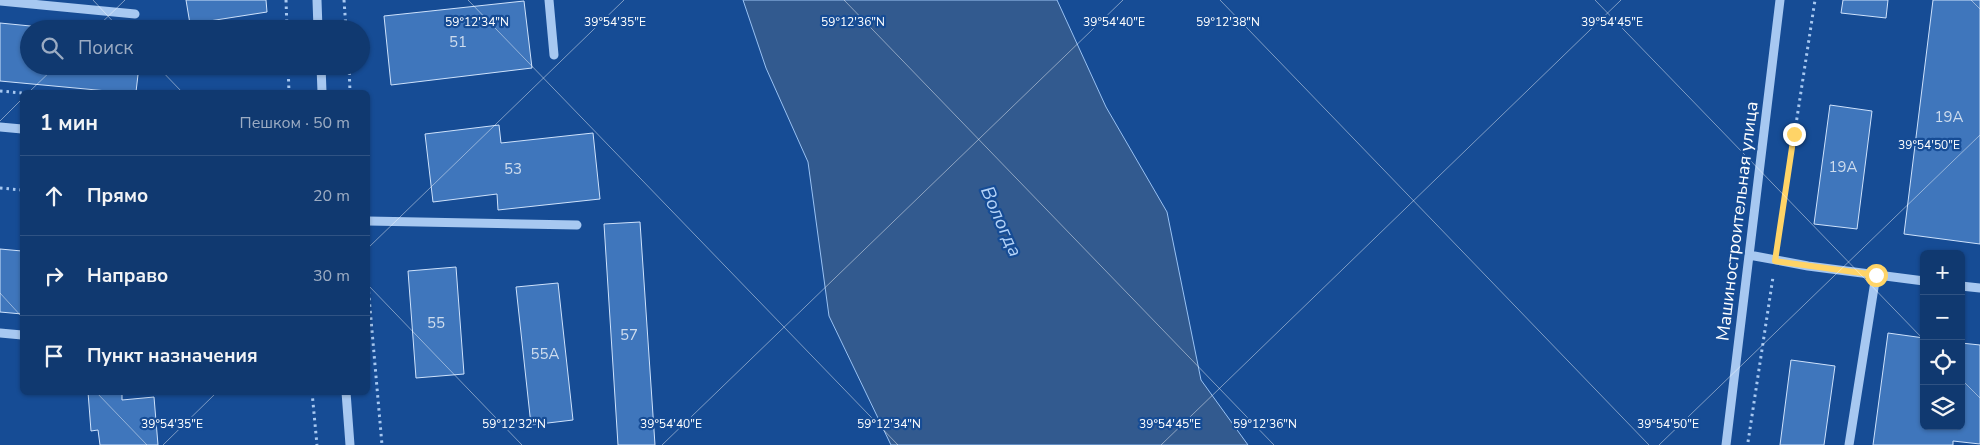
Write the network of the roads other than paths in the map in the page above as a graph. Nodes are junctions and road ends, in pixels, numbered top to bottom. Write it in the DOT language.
graph roads {
  1 [pos="317,0"];
  2 [pos="549,0"];
  3 [pos="1780,0"];
  4 [pos="0,1"];
  5 [pos="135,14"];
  6 [pos="318,20"];
  7 [pos="554,54"];
  8 [pos="321,75"];
  9 [pos="322,90"];
  10 [pos="0,127"];
  11 [pos="20,129"];
  12 [pos="370,221"];
  13 [pos="577,225"];
  14 [pos="1749,255"];
  15 [pos="1876,275"];
  16 [pos="1920,280"];
  17 [pos="1965,286"];
  18 [pos="1980,288"];
  19 [pos="0,333"];
  20 [pos="20,335"];
  21 [pos="346,395"];
  22 [pos="350,445"];
  23 [pos="1726,445"];
  24 [pos="1849,445"];
  1 -- 6 [label="street"];
  2 -- 7 [label="street"];
  3 -- 14 [label="street, Машиностроительная улица"];
  4 -- 5 [label="street"];
  8 -- 9 [label="street"];
  10 -- 11 [label="street"];
  12 -- 13 [label="street"];
  14 -- 15 [label="street"];
  14 -- 23 [label="street, Машиностроительная улица"];
  15 -- 16 [label="street"];
  15 -- 24 [label="street"];
  17 -- 18 [label="street"];
  19 -- 20 [label="street"];
  21 -- 22 [label="street"];
}
